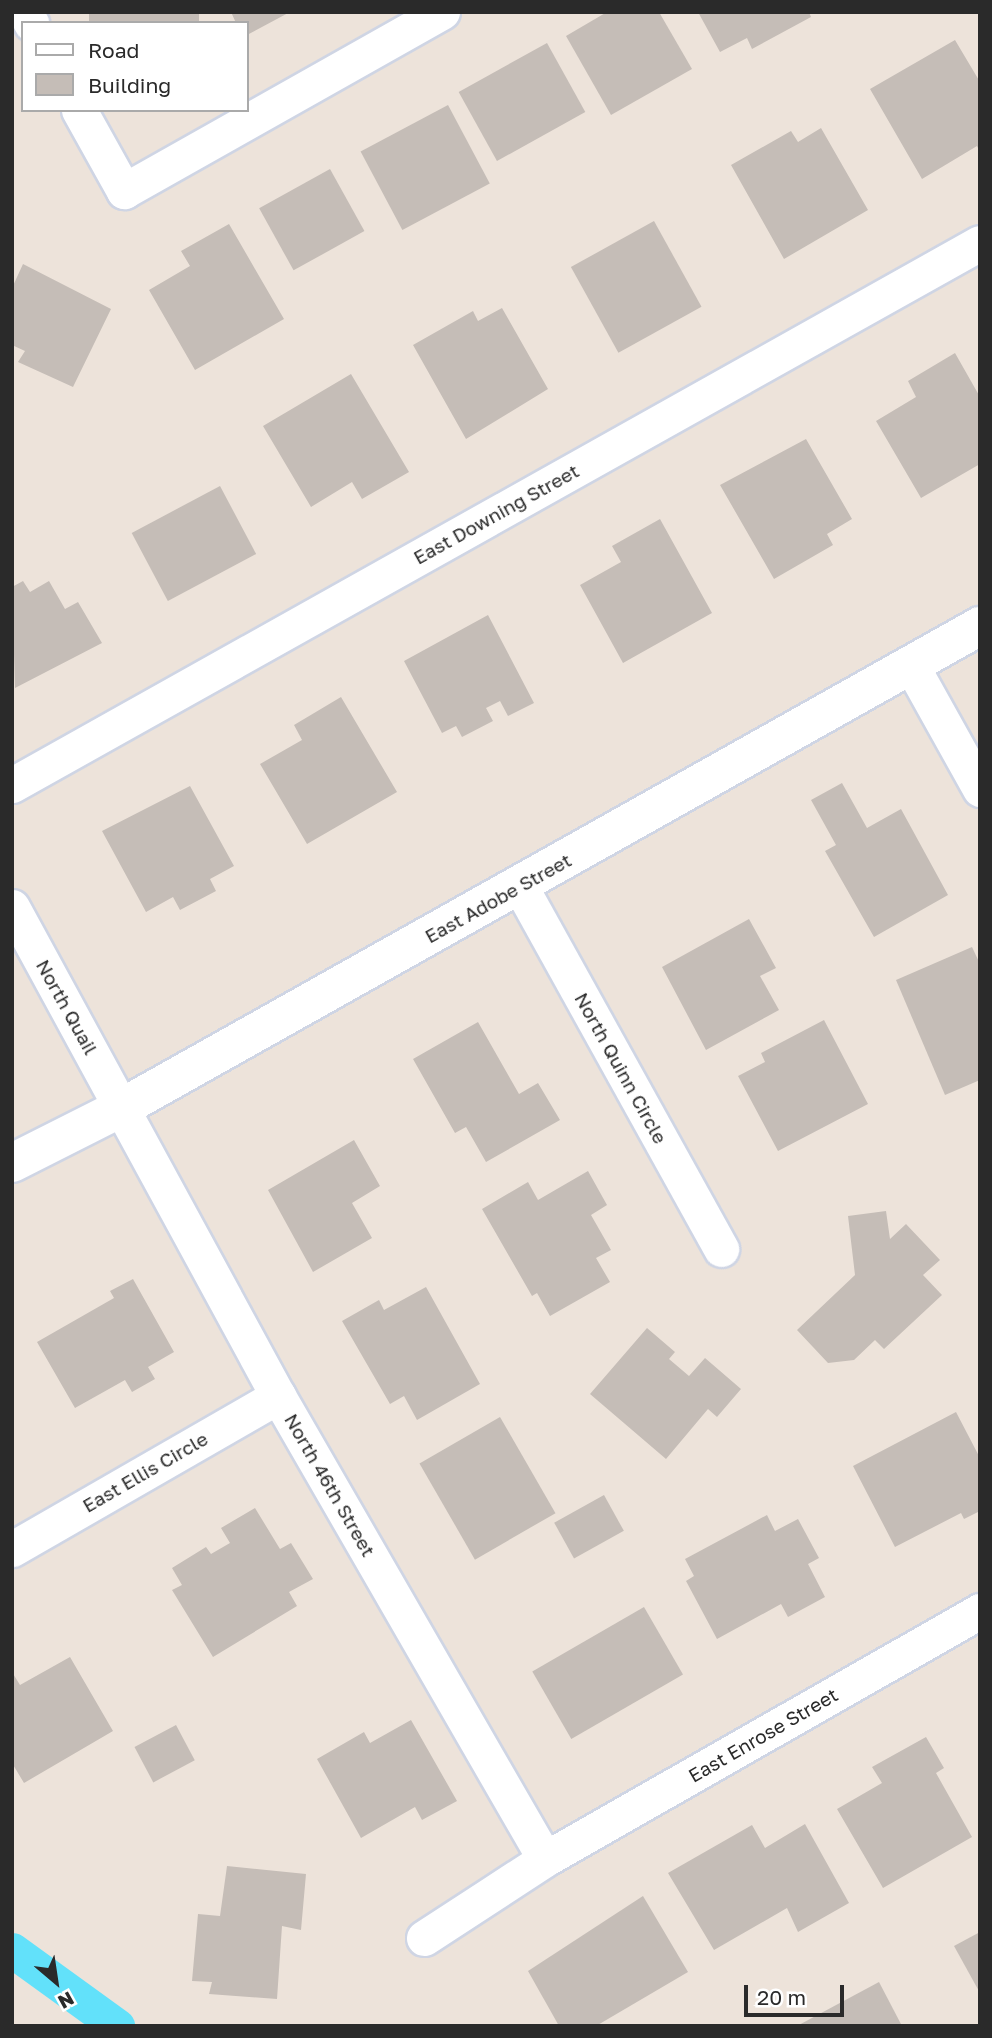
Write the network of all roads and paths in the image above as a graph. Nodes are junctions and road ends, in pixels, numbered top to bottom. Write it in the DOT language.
graph roads {
  1 [pos="442,12"];
  2 [pos="80,112"];
  3 [pos="980,243"];
  4 [pos="980,626"];
  5 [pos="911,665"];
  6 [pos="12,785"];
  7 [pos="980,789"];
  8 [pos="520,886"];
  9 [pos="12,907"];
  10 [pos="122,1107"];
  11 [pos="12,1163"];
  12 [pos="721,1249"];
  13 [pos="278,1395"];
  14 [pos="12,1549"];
  15 [pos="980,1611"];
  16 [pos="545,1859"];
  17 [pos="424,1938"];
  1 -- 2 [label="street"];
  3 -- 6 [label="street, East Downing Street"];
  4 -- 5 [label="street, East Adobe Street"];
  5 -- 7 [label="street"];
  5 -- 8 [label="street, East Adobe Street"];
  8 -- 10 [label="street, East Adobe Street"];
  8 -- 12 [label="street, North Quinn Circle"];
  9 -- 10 [label="street, North Quail"];
  10 -- 11 [label="street, East Adobe Street"];
  10 -- 13 [label="street, North 46th Street"];
  13 -- 14 [label="street, East Ellis Circle"];
  13 -- 16 [label="street, North 46th Street"];
  15 -- 16 [label="street, East Enrose Street"];
  16 -- 17 [label="street, East Enrose Street"];
}
